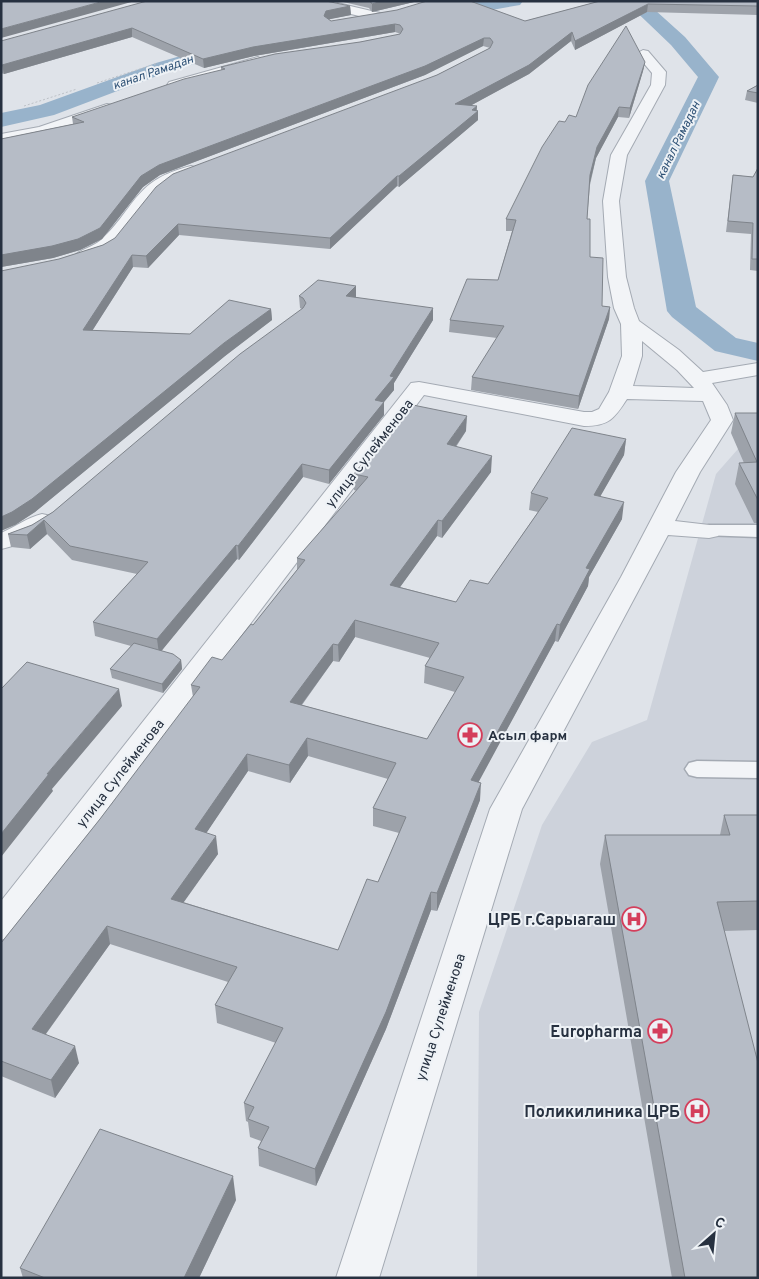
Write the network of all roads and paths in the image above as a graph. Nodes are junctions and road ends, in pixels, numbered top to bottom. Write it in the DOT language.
graph roads {
  1 [pos="313,1"];
  2 [pos="390,14"];
  3 [pos="376,16"];
  4 [pos="344,22"];
  5 [pos="643,54"];
  6 [pos="275,56"];
  7 [pos="159,90"];
  8 [pos="122,103"];
  9 [pos="1,140"];
  10 [pos="201,168"];
  11 [pos="67,261"];
  12 [pos="631,324"];
  13 [pos="758,369"];
  14 [pos="620,392"];
  15 [pos="717,404"];
  16 [pos="56,510"];
  17 [pos="660,527"];
  18 [pos="709,531"];
  19 [pos="758,531"];
  20 [pos="1,542"];
  21 [pos="698,769"];
  22 [pos="758,770"];
  23 [pos="1,926"];
  24 [pos="357,1278"];
  1 -- 3 [label="street"];
  2 -- 3 [label="street"];
  3 -- 4 [label="street"];
  5 -- 12 [label="street, улица Сулейменова"];
  6 -- 7 [label="street"];
  8 -- 9 [label="street"];
  10 -- 11 [label="street"];
  12 -- 14 [label="street, улица Сулейменова"];
  12 -- 15 [label="street"];
  13 -- 15 [label="street"];
  14 -- 15 [label="street"];
  14 -- 23 [label="street, улица Сулейменова"];
  15 -- 17 [label="street, улица Сулейменова"];
  16 -- 20 [label="street"];
  17 -- 18 [label="street"];
  17 -- 24 [label="street, улица Сулейменова"];
  18 -- 19 [label="lane"];
  21 -- 22 [label="lane"];
}
